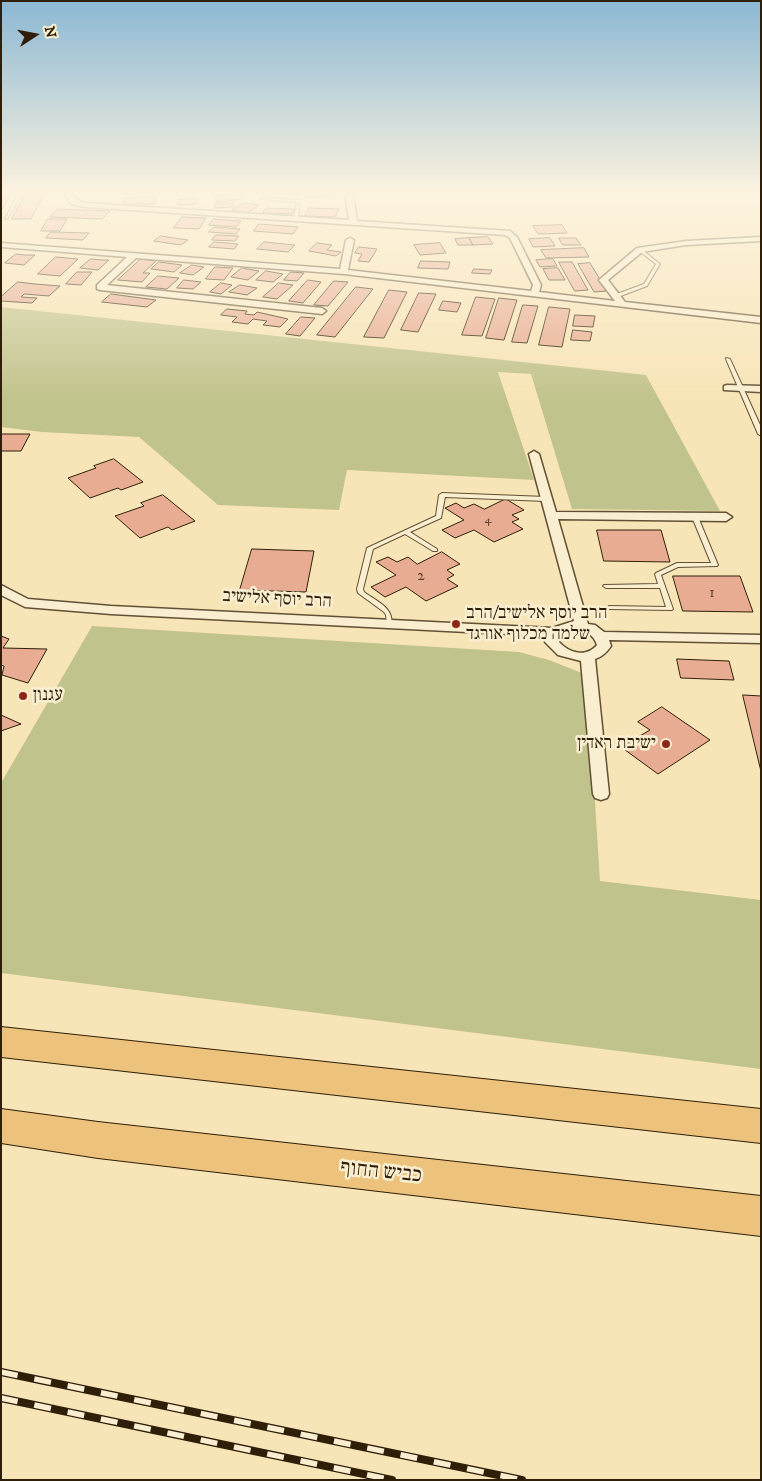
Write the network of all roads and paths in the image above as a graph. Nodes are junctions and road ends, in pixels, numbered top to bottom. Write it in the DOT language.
graph roads {
  1 [pos="125,263"];
  2 [pos="227,263"];
  3 [pos="346,263"];
  4 [pos="526,263"];
  5 [pos="624,263"];
  6 [pos="657,263"];
  7 [pos="344,272"];
  8 [pos="534,293"];
  9 [pos="616,296"];
  10 [pos="622,304"];
  11 [pos="322,311"];
  12 [pos="761,320"];
  13 [pos="728,359"];
  14 [pos="726,388"];
  15 [pos="741,388"];
  16 [pos="761,389"];
  17 [pos="761,434"];
  18 [pos="534,454"];
  19 [pos="546,499"];
  20 [pos="551,515"];
  21 [pos="695,517"];
  22 [pos="726,517"];
  23 [pos="406,532"];
  24 [pos="435,550"];
  25 [pos="606,586"];
  26 [pos="662,586"];
  27 [pos="1,590"];
  28 [pos="609,608"];
  29 [pos="389,624"];
  30 [pos="582,626"];
  31 [pos="554,632"];
  32 [pos="602,636"];
  33 [pos="761,639"];
  34 [pos="588,657"];
  35 [pos="601,794"];
  36 [pos="12,1042"];
  37 [pos="1,1126"];
  38 [pos="761,1126"];
  39 [pos="761,1216"];
  1 -- 11 [label="street"];
  2 -- 7 [label="street"];
  3 -- 7 [label="street"];
  4 -- 8 [label="street"];
  5 -- 9 [label="street"];
  6 -- 9 [label="lane"];
  7 -- 8 [label="street"];
  8 -- 10 [label="street"];
  9 -- 10 [label="street"];
  10 -- 12 [label="street"];
  13 -- 15 [label="lane"];
  14 -- 15 [label="street"];
  15 -- 16 [label="street"];
  15 -- 17 [label="lane"];
  18 -- 19 [label="street"];
  19 -- 20 [label="street"];
  19 -- 23 [label="lane"];
  20 -- 21 [label="street"];
  20 -- 30 [label="street"];
  21 -- 22 [label="street"];
  21 -- 26 [label="lane"];
  23 -- 24 [label="lane"];
  23 -- 29 [label="lane"];
  25 -- 26 [label="lane"];
  26 -- 28 [label="lane"];
  27 -- 29 [label="street, הרב יוסף אלישיב"];
  29 -- 31 [label="street, הרב יוסף אלישיב"];
  30 -- 31 [label="street"];
  30 -- 32 [label="street"];
  31 -- 34 [label="street"];
  32 -- 33 [label="street"];
  32 -- 34 [label="street"];
  34 -- 35 [label="street"];
  36 -- 38 [label="highway"];
  37 -- 39 [label="highway, כביש החוף"];
}
